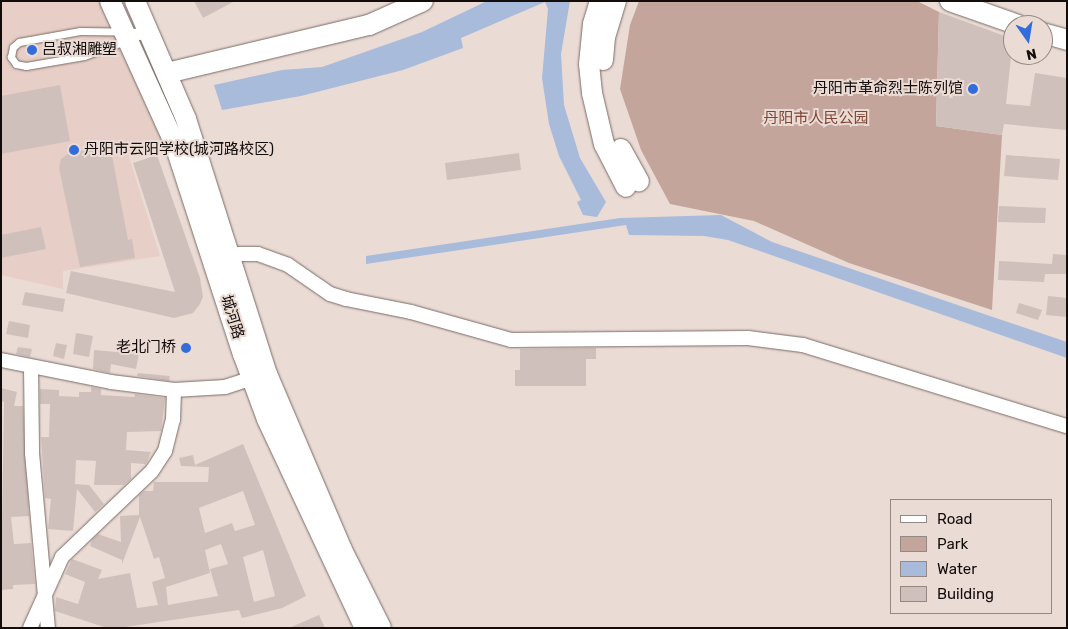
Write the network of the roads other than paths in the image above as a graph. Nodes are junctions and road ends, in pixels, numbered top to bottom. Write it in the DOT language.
graph roads {
  1 [pos="110,1"];
  2 [pos="134,1"];
  3 [pos="423,1"];
  4 [pos="600,1"];
  5 [pos="616,1"];
  6 [pos="950,1"];
  7 [pos="1003,20"];
  8 [pos="150,32"];
  9 [pos="126,35"];
  10 [pos="1053,36"];
  11 [pos="1067,40"];
  12 [pos="11,57"];
  13 [pos="1,58"];
  14 [pos="167,73"];
  15 [pos="228,254"];
  16 [pos="1,360"];
  17 [pos="31,367"];
  18 [pos="260,376"];
  19 [pos="174,390"];
  20 [pos="1067,426"];
  21 [pos="46,594"];
  22 [pos="30,628"];
  23 [pos="48,628"];
  24 [pos="365,628"];
  25 [pos="381,628"];
  1 -- 9 [label="main road, 城河路"];
  2 -- 8 [label="main road, 城河路"];
  3 -- 14 [label="main road"];
  4 -- 5 [label="main road"];
  6 -- 7 [label="main road"];
  8 -- 9 [label="lane"];
  8 -- 14 [label="main road, 城河路"];
  9 -- 12 [label="lane"];
  9 -- 12 [label="lane"];
  9 -- 18 [label="main road, 城河路"];
  10 -- 11 [label="main road"];
  12 -- 13 [label="lane"];
  14 -- 15 [label="main road, 城河路"];
  15 -- 18 [label="main road, 城河路"];
  15 -- 20 [label="street"];
  16 -- 17 [label="street"];
  17 -- 19 [label="street"];
  17 -- 21 [label="street"];
  18 -- 19 [label="street"];
  18 -- 24 [label="main road, 城河路"];
  18 -- 25 [label="main road, 城河路"];
  19 -- 21 [label="street"];
  21 -- 22 [label="street"];
  21 -- 23 [label="street"];
}
